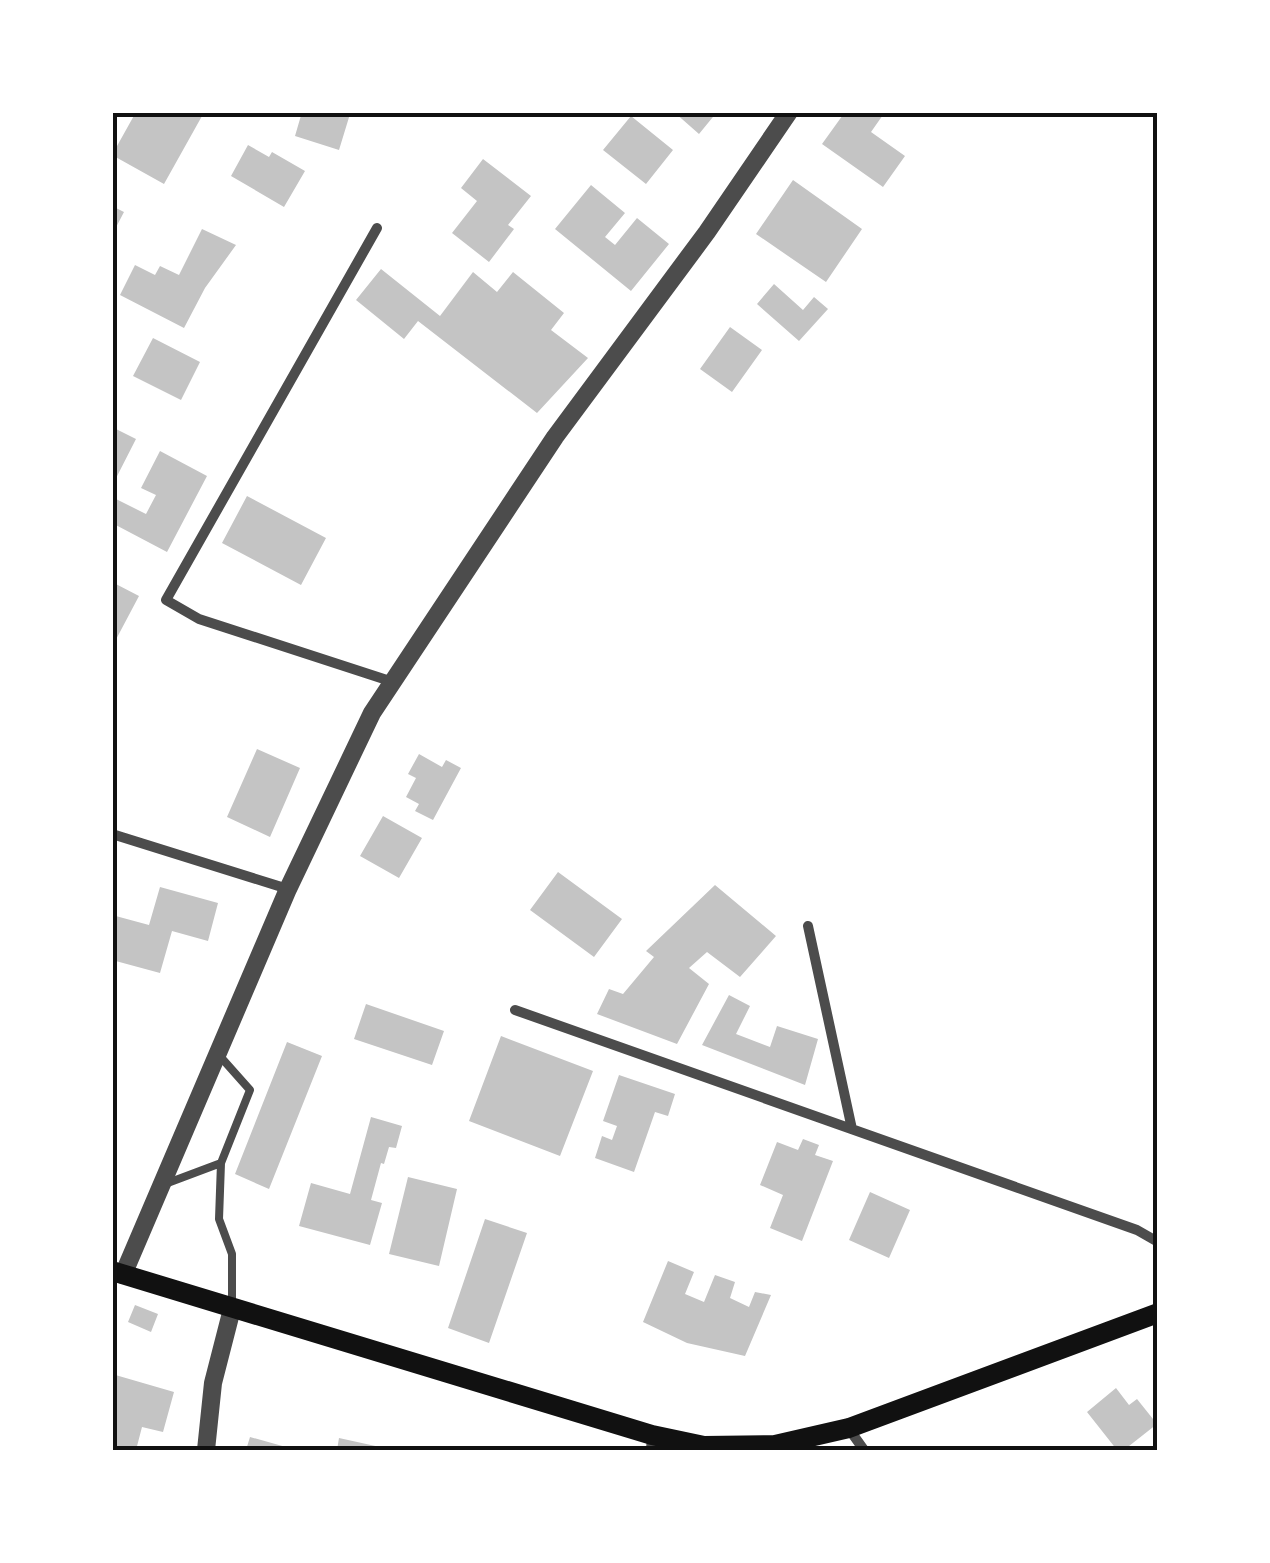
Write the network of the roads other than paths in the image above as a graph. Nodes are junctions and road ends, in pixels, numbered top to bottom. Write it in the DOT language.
graph roads {
  1 [pos="789,112"];
  2 [pos="377,228"];
  3 [pos="390,682"];
  4 [pos="112,834"];
  5 [pos="288,888"];
  6 [pos="808,926"];
  7 [pos="515,1010"];
  8 [pos="218,1053"];
  9 [pos="852,1129"];
  10 [pos="220,1162"];
  11 [pos="161,1186"];
  12 [pos="1158,1242"];
  13 [pos="118,1273"];
  14 [pos="232,1309"];
  15 [pos="1158,1313"];
  16 [pos="848,1428"];
  17 [pos="652,1443"];
  18 [pos="206,1450"];
  19 [pos="864,1450"];
  1 -- 3 [label="street"];
  2 -- 3 [label="street"];
  3 -- 5 [label="street"];
  4 -- 5 [label="street"];
  5 -- 8 [label="street"];
  6 -- 9 [label="street"];
  7 -- 9 [label="street"];
  8 -- 10 [label="lane"];
  8 -- 11 [label="street"];
  9 -- 12 [label="street"];
  10 -- 11 [label="lane"];
  10 -- 14 [label="lane"];
  11 -- 13 [label="street"];
  13 -- 14 [label="main road"];
  14 -- 17 [label="main road"];
  14 -- 18 [label="street"];
  15 -- 16 [label="main road"];
  16 -- 17 [label="main road"];
  16 -- 19 [label="street"];
}
